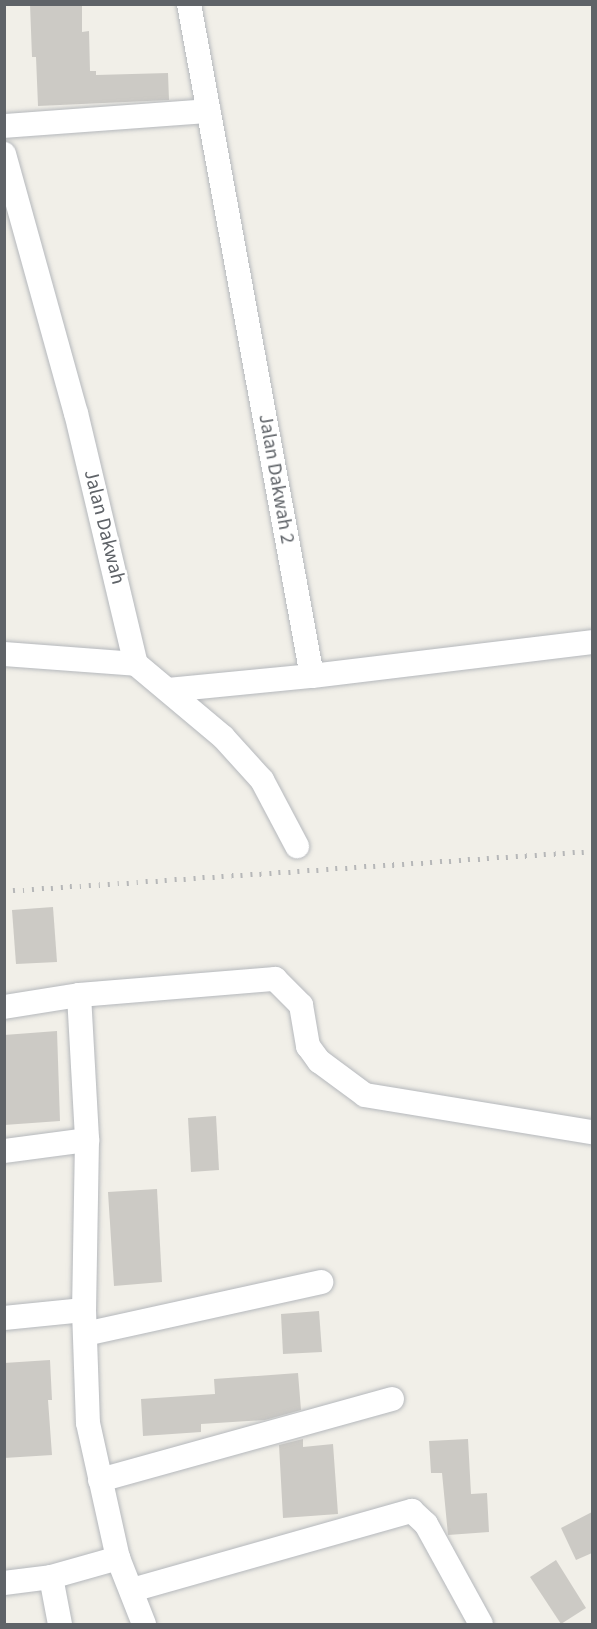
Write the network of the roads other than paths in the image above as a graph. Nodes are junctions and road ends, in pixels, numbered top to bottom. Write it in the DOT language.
graph roads {
  1 [pos="189,4"];
  2 [pos="208,111"];
  3 [pos="4,126"];
  4 [pos="4,154"];
  5 [pos="592,642"];
  6 [pos="4,654"];
  7 [pos="136,664"];
  8 [pos="312,676"];
  9 [pos="168,690"];
  10 [pos="297,846"];
  11 [pos="79,995"];
  12 [pos="4,1007"];
  13 [pos="592,1132"];
  14 [pos="87,1140"];
  15 [pos="4,1151"];
  16 [pos="321,1282"];
  17 [pos="84,1310"];
  18 [pos="4,1318"];
  19 [pos="85,1334"];
  20 [pos="392,1399"];
  21 [pos="100,1480"];
  22 [pos="118,1558"];
  23 [pos="51,1577"];
  24 [pos="4,1583"];
  25 [pos="132,1590"];
  26 [pos="60,1624"];
  27 [pos="144,1624"];
  28 [pos="481,1624"];
  1 -- 2 [label="street, Jalan Dakwah 2"];
  2 -- 3 [label="street"];
  2 -- 8 [label="street, Jalan Dakwah 2"];
  4 -- 7 [label="street, Jalan Dakwah"];
  5 -- 8 [label="street"];
  6 -- 7 [label="street"];
  7 -- 9 [label="street"];
  8 -- 9 [label="street"];
  9 -- 10 [label="street"];
  11 -- 12 [label="street"];
  11 -- 13 [label="street"];
  11 -- 14 [label="street"];
  14 -- 15 [label="street"];
  14 -- 17 [label="street"];
  16 -- 19 [label="street"];
  17 -- 18 [label="street"];
  17 -- 19 [label="street"];
  19 -- 21 [label="street"];
  20 -- 21 [label="street"];
  21 -- 22 [label="street"];
  22 -- 23 [label="street"];
  22 -- 25 [label="street"];
  23 -- 24 [label="street"];
  23 -- 26 [label="street"];
  25 -- 27 [label="street"];
  25 -- 28 [label="street"];
}
